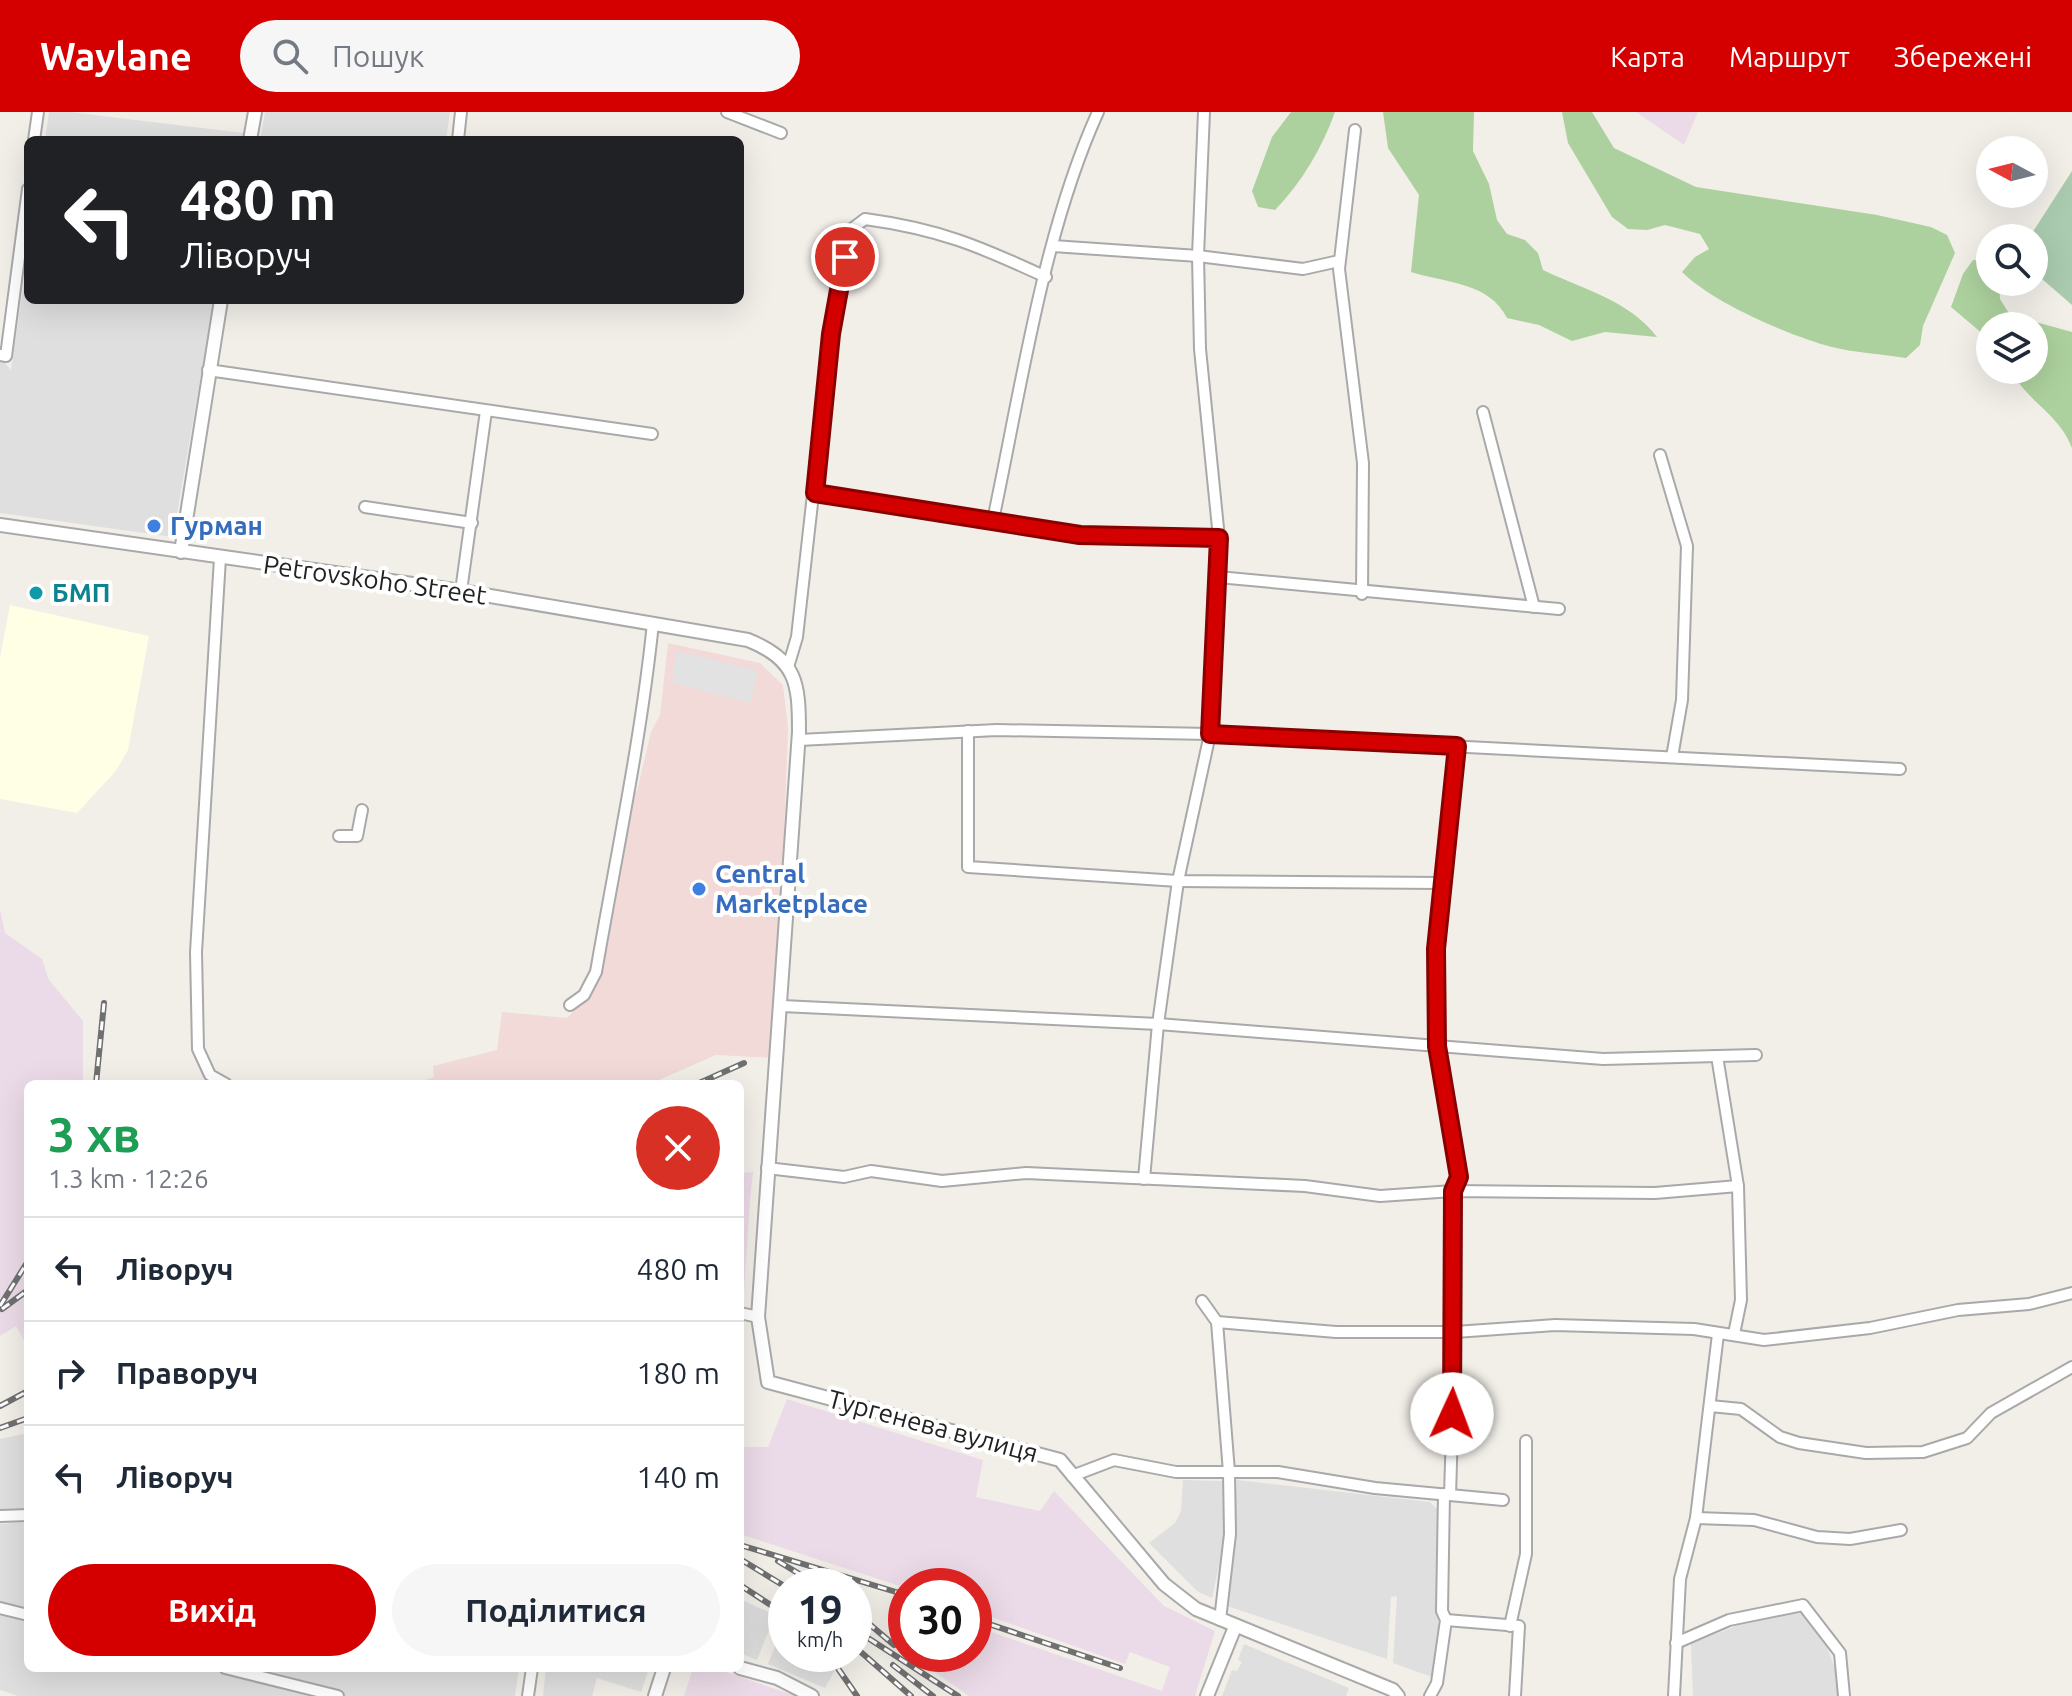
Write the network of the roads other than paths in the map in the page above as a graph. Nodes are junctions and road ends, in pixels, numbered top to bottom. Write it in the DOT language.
graph roads {
  1 [pos="38,112"];
  2 [pos="255,112"];
  3 [pos="461,112"];
  4 [pos="727,112"];
  5 [pos="1098,112"];
  6 [pos="1204,112"];
  7 [pos="1355,130"];
  8 [pos="781,133"];
  9 [pos="35,136"];
  10 [pos="251,136"];
  11 [pos="458,136"];
  12 [pos="24,219"];
  13 [pos="1053,246"];
  14 [pos="1198,256"];
  15 [pos="1339,261"];
  16 [pos="1046,277"];
  17 [pos="220,304"];
  18 [pos="0,355"];
  19 [pos="208,370"];
  20 [pos="486,411"];
  21 [pos="1483,412"];
  22 [pos="652,434"];
  23 [pos="1660,455"];
  24 [pos="815,493"];
  25 [pos="365,507"];
  26 [pos="993,520"];
  27 [pos="472,523"];
  28 [pos="0,528"];
  29 [pos="1219,538"];
  30 [pos="181,552"];
  31 [pos="220,558"];
  32 [pos="1218,577"];
  33 [pos="461,591"];
  34 [pos="1362,594"];
  35 [pos="1534,607"];
  36 [pos="1559,609"];
  37 [pos="653,623"];
  38 [pos="788,667"];
  39 [pos="968,731"];
  40 [pos="1210,734"];
  41 [pos="799,740"];
  42 [pos="1457,746"];
  43 [pos="1672,757"];
  44 [pos="1900,769"];
  45 [pos="362,810"];
  46 [pos="339,836"];
  47 [pos="1178,881"];
  48 [pos="1443,883"];
  49 [pos="570,1005"];
  50 [pos="782,1006"];
  51 [pos="1158,1024"];
  52 [pos="1437,1046"];
  53 [pos="1756,1055"];
  54 [pos="1717,1056"];
  55 [pos="219,1080"];
  56 [pos="767,1168"];
  57 [pos="1144,1179"];
  58 [pos="1738,1186"];
  59 [pos="1453,1191"];
  60 [pos="2072,1293"];
  61 [pos="1202,1301"];
  62 [pos="744,1314"];
  63 [pos="758,1317"];
  64 [pos="1217,1322"];
  65 [pos="1455,1332"];
  66 [pos="1718,1334"];
  67 [pos="1734,1334"];
  68 [pos="2072,1367"];
  69 [pos="1710,1406"];
  70 [pos="1526,1441"];
  71 [pos="1229,1472"];
  72 [pos="1072,1476"];
  73 [pos="1447,1495"];
  74 [pos="1503,1500"];
  75 [pos="24,1515"];
  76 [pos="0,1516"];
  77 [pos="1696,1518"];
  78 [pos="1901,1530"];
  79 [pos="0,1608"];
  80 [pos="24,1614"];
  81 [pos="1220,1620"];
  82 [pos="1446,1620"];
  83 [pos="1510,1626"];
  84 [pos="1235,1627"];
  85 [pos="1676,1643"];
  86 [pos="744,1669"];
  87 [pos="241,1672"];
  88 [pos="531,1672"];
  89 [pos="663,1672"];
  90 [pos="338,1696"];
  91 [pos="528,1696"];
  92 [pos="655,1696"];
  93 [pos="812,1696"];
  94 [pos="1207,1696"];
  95 [pos="1398,1696"];
  96 [pos="1430,1696"];
  97 [pos="1515,1696"];
  98 [pos="1674,1696"];
  99 [pos="1844,1696"];
  1 -- 9 [label="street"];
  2 -- 10 [label="street"];
  3 -- 11 [label="street"];
  4 -- 8 [label="street"];
  5 -- 13 [label="street"];
  6 -- 14 [label="street"];
  7 -- 15 [label="street"];
  12 -- 18 [label="street"];
  13 -- 14 [label="street"];
  13 -- 16 [label="street"];
  14 -- 15 [label="street"];
  14 -- 29 [label="street"];
  15 -- 34 [label="street"];
  16 -- 24 [label="street"];
  16 -- 26 [label="street"];
  17 -- 19 [label="street"];
  19 -- 20 [label="street"];
  19 -- 30 [label="street"];
  20 -- 22 [label="street"];
  20 -- 27 [label="street"];
  21 -- 35 [label="street"];
  23 -- 43 [label="street"];
  24 -- 26 [label="street"];
  24 -- 38 [label="street"];
  25 -- 27 [label="street"];
  26 -- 29 [label="street"];
  27 -- 33 [label="street"];
  28 -- 30 [label="street, Petrovskoho Street"];
  29 -- 32 [label="street"];
  30 -- 31 [label="street, Petrovskoho Street"];
  31 -- 33 [label="street, Petrovskoho Street"];
  31 -- 55 [label="street"];
  32 -- 34 [label="street"];
  32 -- 40 [label="street"];
  33 -- 37 [label="street, Petrovskoho Street"];
  34 -- 35 [label="street"];
  35 -- 36 [label="street"];
  37 -- 38 [label="street, Petrovskoho Street"];
  37 -- 49 [label="street"];
  38 -- 41 [label="street"];
  39 -- 40 [label="street"];
  39 -- 41 [label="street"];
  39 -- 47 [label="street"];
  40 -- 42 [label="street"];
  40 -- 47 [label="street"];
  41 -- 50 [label="street"];
  42 -- 43 [label="street"];
  42 -- 48 [label="street"];
  43 -- 44 [label="street"];
  45 -- 46 [label="street"];
  47 -- 48 [label="street"];
  47 -- 51 [label="street"];
  48 -- 52 [label="street"];
  50 -- 51 [label="street"];
  50 -- 56 [label="street"];
  51 -- 52 [label="street"];
  51 -- 57 [label="street"];
  52 -- 54 [label="street"];
  52 -- 59 [label="street"];
  53 -- 54 [label="street"];
  54 -- 58 [label="street"];
  56 -- 57 [label="street"];
  56 -- 63 [label="street"];
  57 -- 59 [label="street"];
  58 -- 59 [label="street"];
  58 -- 67 [label="street"];
  59 -- 65 [label="street"];
  60 -- 67 [label="street"];
  61 -- 64 [label="street"];
  62 -- 63 [label="street"];
  63 -- 72 [label="street, Тургенева вулиця"];
  64 -- 65 [label="street"];
  64 -- 71 [label="street"];
  65 -- 66 [label="street"];
  65 -- 73 [label="street"];
  66 -- 67 [label="street"];
  66 -- 69 [label="street"];
  68 -- 69 [label="street"];
  69 -- 77 [label="street"];
  70 -- 83 [label="street"];
  71 -- 72 [label="street"];
  71 -- 73 [label="street"];
  71 -- 81 [label="street"];
  72 -- 81 [label="street, Тургенева вулиця"];
  73 -- 74 [label="street"];
  73 -- 82 [label="street"];
  75 -- 76 [label="street"];
  77 -- 78 [label="street"];
  77 -- 85 [label="street"];
  79 -- 80 [label="street"];
  81 -- 84 [label="street, Тургенева вулиця"];
  82 -- 83 [label="street"];
  82 -- 96 [label="street"];
  83 -- 97 [label="street"];
  84 -- 94 [label="street"];
  84 -- 95 [label="street, Тургенева вулиця"];
  85 -- 98 [label="street"];
  85 -- 99 [label="street"];
  86 -- 93 [label="street"];
  87 -- 90 [label="street"];
  88 -- 91 [label="street"];
  89 -- 92 [label="street"];
}
